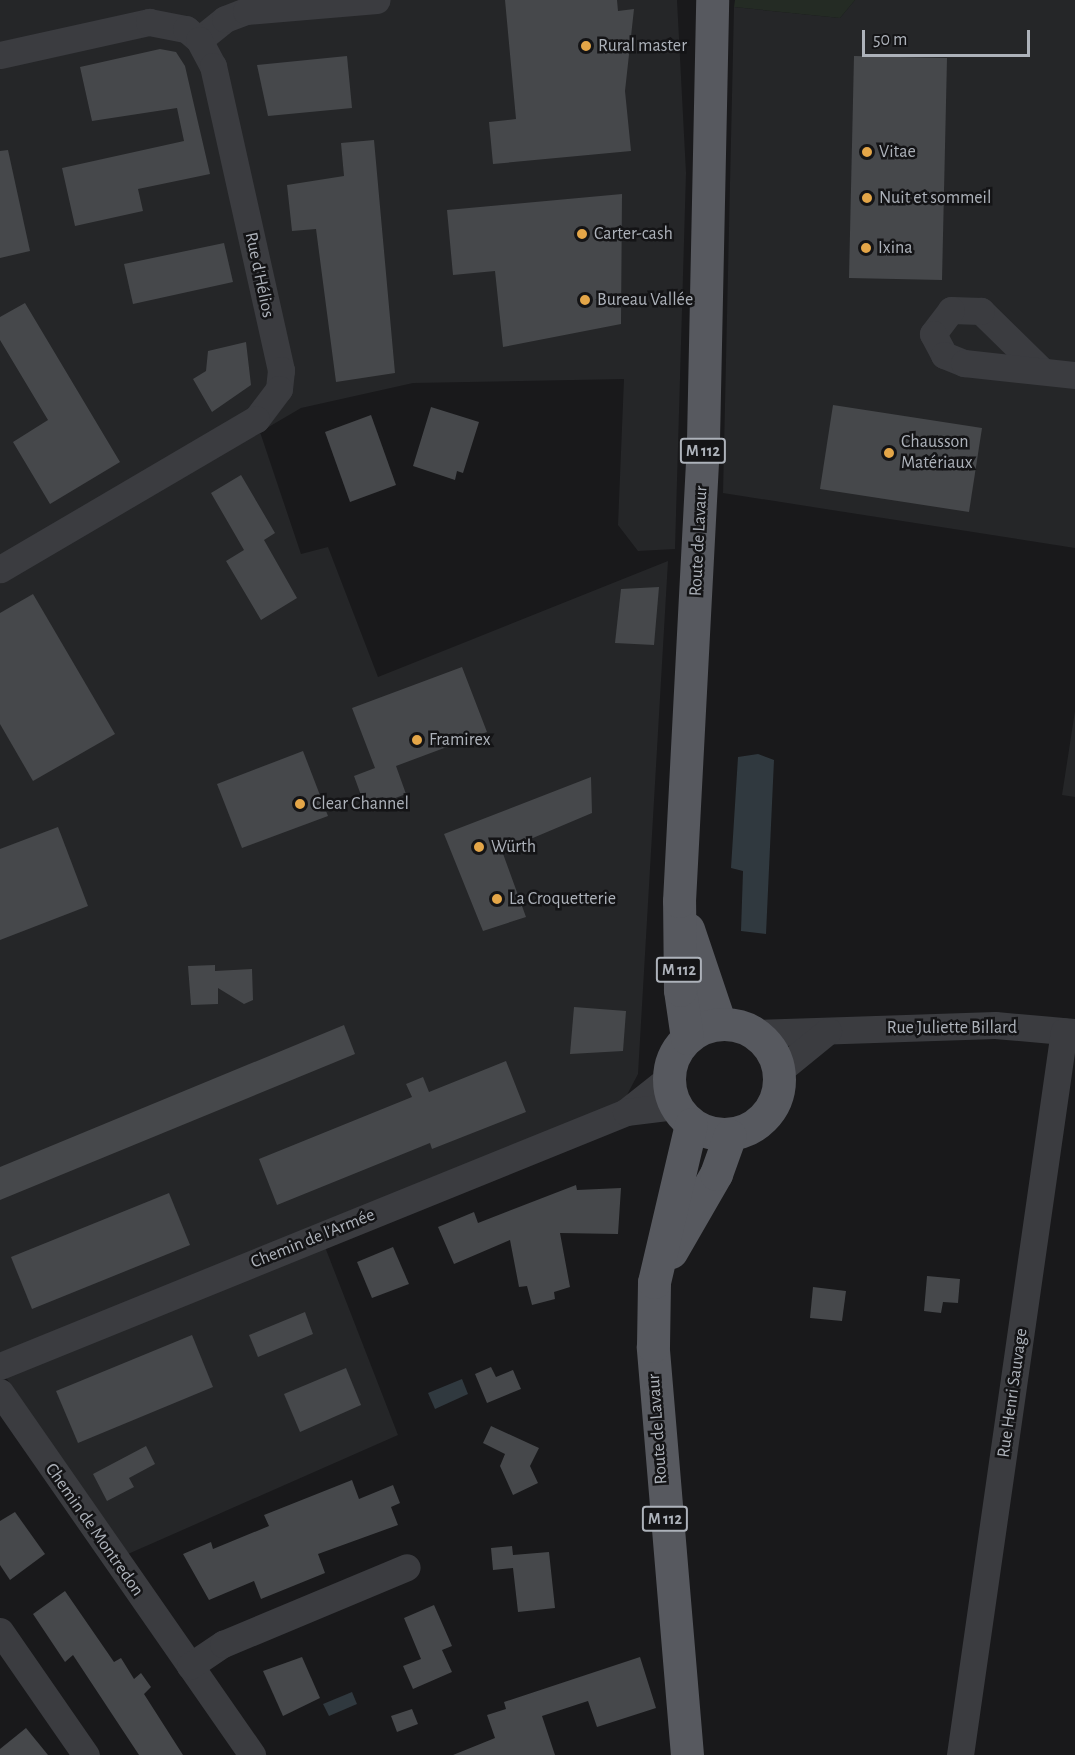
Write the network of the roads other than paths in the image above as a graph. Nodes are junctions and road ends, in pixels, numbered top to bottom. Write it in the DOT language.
graph roads {
  1 [pos="377,0"];
  2 [pos="712,0"];
  3 [pos="199,40"];
  4 [pos="0,55"];
  5 [pos="1040,369"];
  6 [pos="1075,375"];
  7 [pos="0,568"];
  8 [pos="679,901"];
  9 [pos="720,1024"];
  10 [pos="828,1031"];
  11 [pos="1069,1032"];
  12 [pos="756,1034"];
  13 [pos="687,1038"];
  14 [pos="780,1070"];
  15 [pos="678,1103"];
  16 [pos="730,1135"];
  17 [pos="654,1282"];
  18 [pos="0,1366"];
  19 [pos="0,1392"];
  20 [pos="407,1567"];
  21 [pos="0,1631"];
  22 [pos="190,1666"];
  23 [pos="86,1755"];
  24 [pos="252,1755"];
  25 [pos="687,1755"];
  26 [pos="960,1755"];
  1 -- 3 [label="street"];
  2 -- 8 [label="main road, Route de Lavaur / M 112"];
  3 -- 4 [label="street"];
  3 -- 7 [label="street, Rue d'Hélios"];
  5 -- 6 [label="street"];
  8 -- 9 [label="main road, Route de Lavaur / M 112"];
  8 -- 13 [label="main road, Route de Lavaur / M 112"];
  9 -- 12 [label="main road"];
  9 -- 13 [label="main road"];
  10 -- 11 [label="street, Rue Juliette Billard"];
  10 -- 12 [label="street, Rue Juliette Billard"];
  10 -- 14 [label="street"];
  11 -- 26 [label="street, Rue Henri Sauvage"];
  12 -- 14 [label="main road"];
  13 -- 15 [label="main road"];
  14 -- 16 [label="main road"];
  15 -- 16 [label="main road"];
  15 -- 17 [label="main road, Route de Lavaur / M 112"];
  15 -- 18 [label="street, Chemin de l'Armée"];
  16 -- 17 [label="main road"];
  17 -- 25 [label="main road, Route de Lavaur / M 112"];
  19 -- 22 [label="street, Chemin de Montredon"];
  20 -- 22 [label="street"];
  21 -- 23 [label="street"];
  22 -- 24 [label="street, Chemin de Montredon"];
}
